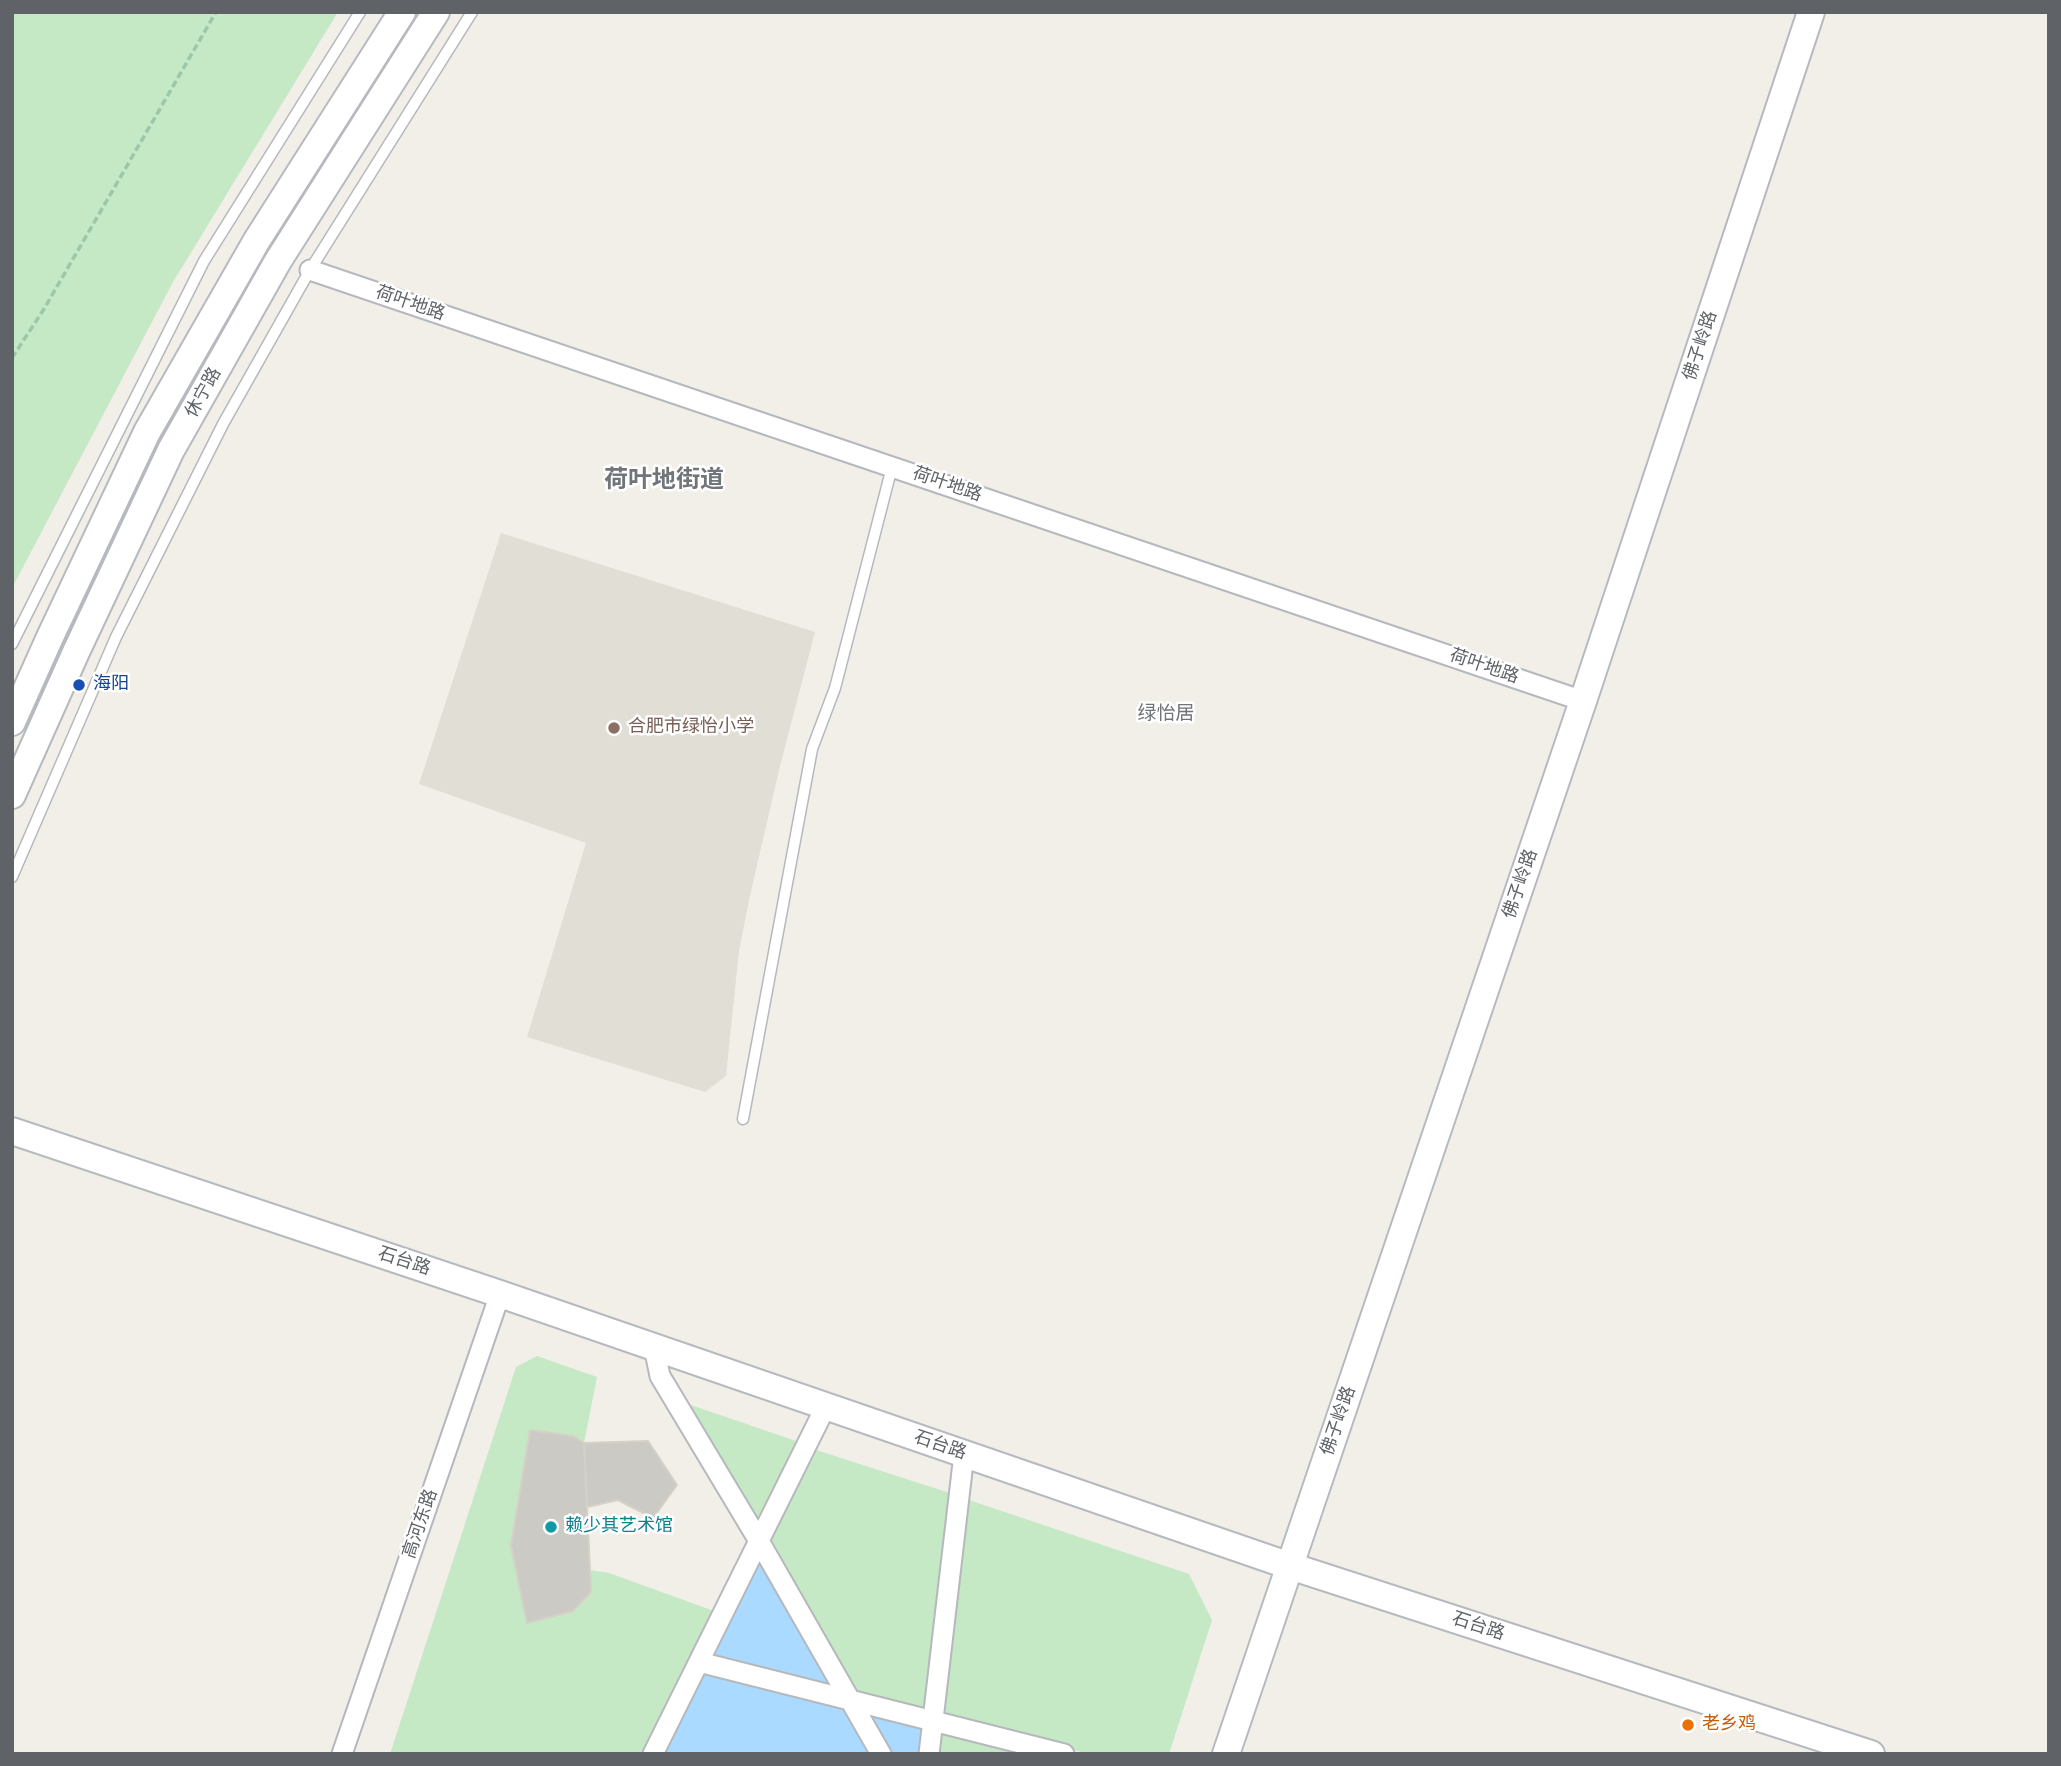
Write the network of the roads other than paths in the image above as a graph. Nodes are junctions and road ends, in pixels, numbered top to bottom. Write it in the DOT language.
graph roads {
  1 [pos="360,12"];
  2 [pos="402,12"];
  3 [pos="436,12"];
  4 [pos="472,12"];
  5 [pos="1811,12"];
  6 [pos="310,270"];
  7 [pos="892,467"];
  8 [pos="12,644"];
  9 [pos="1583,701"];
  10 [pos="12,722"];
  11 [pos="12,795"];
  12 [pos="12,877"];
  13 [pos="743,1119"];
  14 [pos="12,1131"];
  15 [pos="500,1294"];
  16 [pos="654,1347"];
  17 [pos="825,1406"];
  18 [pos="964,1454"];
  19 [pos="759,1541"];
  20 [pos="1290,1566"];
  21 [pos="699,1662"];
  22 [pos="849,1700"];
  23 [pos="933,1722"];
  24 [pos="342,1754"];
  25 [pos="653,1754"];
  26 [pos="881,1754"];
  27 [pos="929,1754"];
  28 [pos="1065,1754"];
  29 [pos="1226,1754"];
  30 [pos="1871,1754"];
  1 -- 8 [label="lane"];
  2 -- 10 [label="street, 休宁路"];
  3 -- 11 [label="street, 休宁路"];
  4 -- 6 [label="lane"];
  5 -- 9 [label="street, 佛子岭路"];
  6 -- 7 [label="street, 荷叶地路"];
  6 -- 12 [label="lane"];
  7 -- 9 [label="street, 荷叶地路"];
  7 -- 13 [label="lane"];
  9 -- 20 [label="street, 佛子岭路"];
  14 -- 15 [label="street, 石台路"];
  15 -- 16 [label="street, 石台路"];
  15 -- 24 [label="street, 高河东路"];
  16 -- 17 [label="street, 石台路"];
  16 -- 19 [label="street"];
  17 -- 18 [label="street, 石台路"];
  17 -- 19 [label="street"];
  18 -- 20 [label="street, 石台路"];
  18 -- 23 [label="street"];
  19 -- 21 [label="street"];
  19 -- 22 [label="street"];
  20 -- 29 [label="street, 佛子岭路"];
  20 -- 30 [label="street, 石台路"];
  21 -- 22 [label="street"];
  21 -- 25 [label="street"];
  22 -- 23 [label="street"];
  22 -- 26 [label="street"];
  23 -- 27 [label="street"];
  23 -- 28 [label="street"];
}
